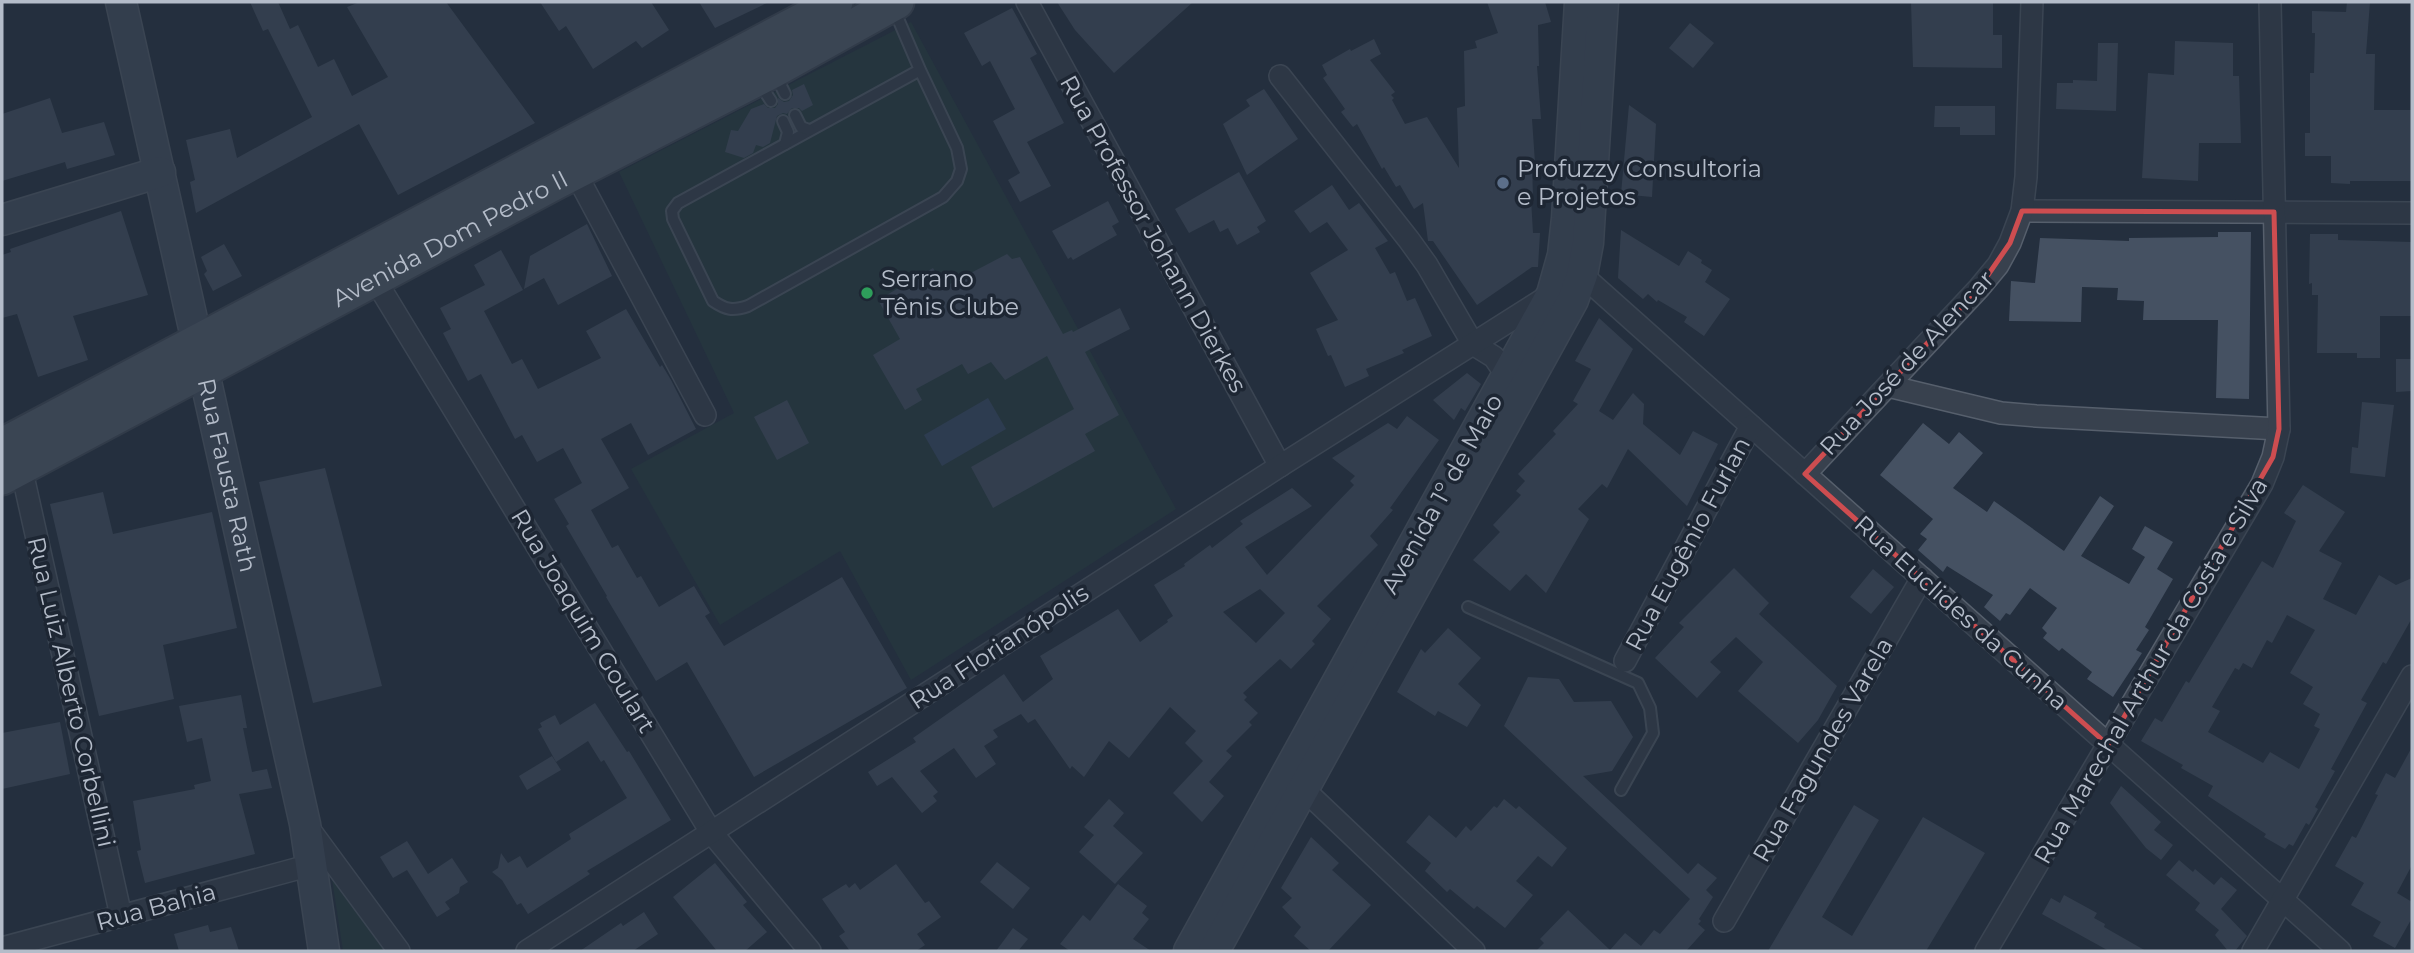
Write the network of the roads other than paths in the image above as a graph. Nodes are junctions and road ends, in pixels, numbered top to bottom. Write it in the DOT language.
graph roads {
  1 [pos="121,2"];
  2 [pos="836,2"];
  3 [pos="1027,2"];
  4 [pos="1580,2"];
  5 [pos="1603,2"];
  6 [pos="2032,2"];
  7 [pos="2270,2"];
  8 [pos="895,3"];
  9 [pos="1589,49"];
  10 [pos="920,70"];
  11 [pos="1280,76"];
  12 [pos="795,115"];
  13 [pos="783,121"];
  14 [pos="809,130"];
  15 [pos="785,144"];
  16 [pos="160,172"];
  17 [pos="575,172"];
  18 [pos="2022,211"];
  19 [pos="2274,212"];
  20 [pos="2412,213"];
  21 [pos="2,220"];
  22 [pos="1582,275"];
  23 [pos="374,278"];
  24 [pos="1552,294"];
  25 [pos="1472,344"];
  26 [pos="201,356"];
  27 [pos="1507,376"];
  28 [pos="1888,386"];
  29 [pos="705,415"];
  30 [pos="1751,426"];
  31 [pos="2279,429"];
  32 [pos="8,463"];
  33 [pos="1280,466"];
  34 [pos="1805,474"];
  35 [pos="1922,578"];
  36 [pos="1468,607"];
  37 [pos="1622,667"];
  38 [pos="2412,676"];
  39 [pos="2108,745"];
  40 [pos="1295,781"];
  41 [pos="1621,790"];
  42 [pos="305,824"];
  43 [pos="711,832"];
  44 [pos="311,865"];
  45 [pos="2283,900"];
  46 [pos="121,916"];
  47 [pos="1724,921"];
  48 [pos="2,948"];
  49 [pos="324,951"];
  50 [pos="399,951"];
  51 [pos="527,951"];
  52 [pos="810,951"];
  53 [pos="1189,951"];
  54 [pos="1214,951"];
  55 [pos="1474,951"];
  56 [pos="1986,951"];
  57 [pos="2253,951"];
  58 [pos="2340,951"];
  1 -- 16 [label="main road, Rua Fausta Rath"];
  2 -- 26 [label="main road, Avenida Dom Pedro II"];
  3 -- 33 [label="street, Rua Professor Johann Dierkes"];
  4 -- 9 [label="main road, Avenida 1º de Maio"];
  5 -- 9 [label="main road, Avenida 1º de Maio"];
  6 -- 18 [label="street, Rua José de Alencar"];
  7 -- 19 [label="street, Rua Marechal Arthur da Costa e Silva"];
  8 -- 10 [label="lane"];
  8 -- 17 [label="main road, Avenida Dom Pedro II"];
  9 -- 22 [label="main road, Avenida 1º de Maio"];
  9 -- 24 [label="main road, Avenida 1º de Maio"];
  10 -- 14 [label="lane"];
  10 -- 15 [label="lane"];
  11 -- 25 [label="street"];
  12 -- 14 [label="lane"];
  13 -- 15 [label="lane"];
  14 -- 15 [label="lane"];
  16 -- 21 [label="main road"];
  16 -- 26 [label="main road, Rua Fausta Rath"];
  17 -- 23 [label="main road, Avenida Dom Pedro II"];
  17 -- 29 [label="street"];
  18 -- 19 [label="street"];
  18 -- 28 [label="street, Rua José de Alencar"];
  19 -- 20 [label="street"];
  19 -- 31 [label="street, Rua Marechal Arthur da Costa e Silva"];
  22 -- 24 [label="main road"];
  22 -- 30 [label="street, Rua Euclides da Cunha"];
  22 -- 40 [label="main road, Avenida 1º de Maio"];
  23 -- 26 [label="main road, Avenida Dom Pedro II"];
  23 -- 43 [label="street, Rua Joaquim Goulart"];
  24 -- 25 [label="street, Rua Florianópolis"];
  24 -- 27 [label="main road, Avenida 1º de Maio"];
  25 -- 27 [label="street"];
  25 -- 33 [label="street, Rua Florianópolis"];
  26 -- 32 [label="main road, Avenida Dom Pedro II"];
  26 -- 42 [label="main road, Rua Fausta Rath"];
  27 -- 40 [label="main road, Avenida 1º de Maio"];
  28 -- 31 [label="street"];
  28 -- 34 [label="street, Rua José de Alencar"];
  30 -- 34 [label="street, Rua Euclides da Cunha"];
  30 -- 37 [label="street, Rua Eugênio Furlan"];
  31 -- 39 [label="street, Rua Marechal Arthur da Costa e Silva"];
  32 -- 46 [label="street, Rua Luiz Alberto Corbellini"];
  33 -- 43 [label="street, Rua Florianópolis"];
  34 -- 35 [label="street, Rua Euclides da Cunha"];
  35 -- 39 [label="street, Rua Euclides da Cunha"];
  35 -- 47 [label="street, Rua Fagundes Varela"];
  36 -- 37 [label="lane"];
  37 -- 41 [label="lane"];
  38 -- 45 [label="street"];
  39 -- 45 [label="street, Rua Euclides da Cunha"];
  39 -- 56 [label="street, Rua Marechal Arthur da Costa e Silva"];
  40 -- 53 [label="main road, Avenida 1º de Maio"];
  40 -- 54 [label="main road, Avenida 1º de Maio"];
  40 -- 55 [label="street"];
  42 -- 44 [label="main road, Rua Fausta Rath"];
  42 -- 50 [label="street"];
  43 -- 51 [label="street, Rua Florianópolis"];
  43 -- 52 [label="street, Rua Joaquim Goulart"];
  44 -- 46 [label="street, Rua Bahia"];
  44 -- 49 [label="main road, Rua Fausta Rath"];
  45 -- 57 [label="street"];
  45 -- 58 [label="street, Rua Euclides da Cunha"];
  46 -- 48 [label="street, Rua Bahia"];
}
